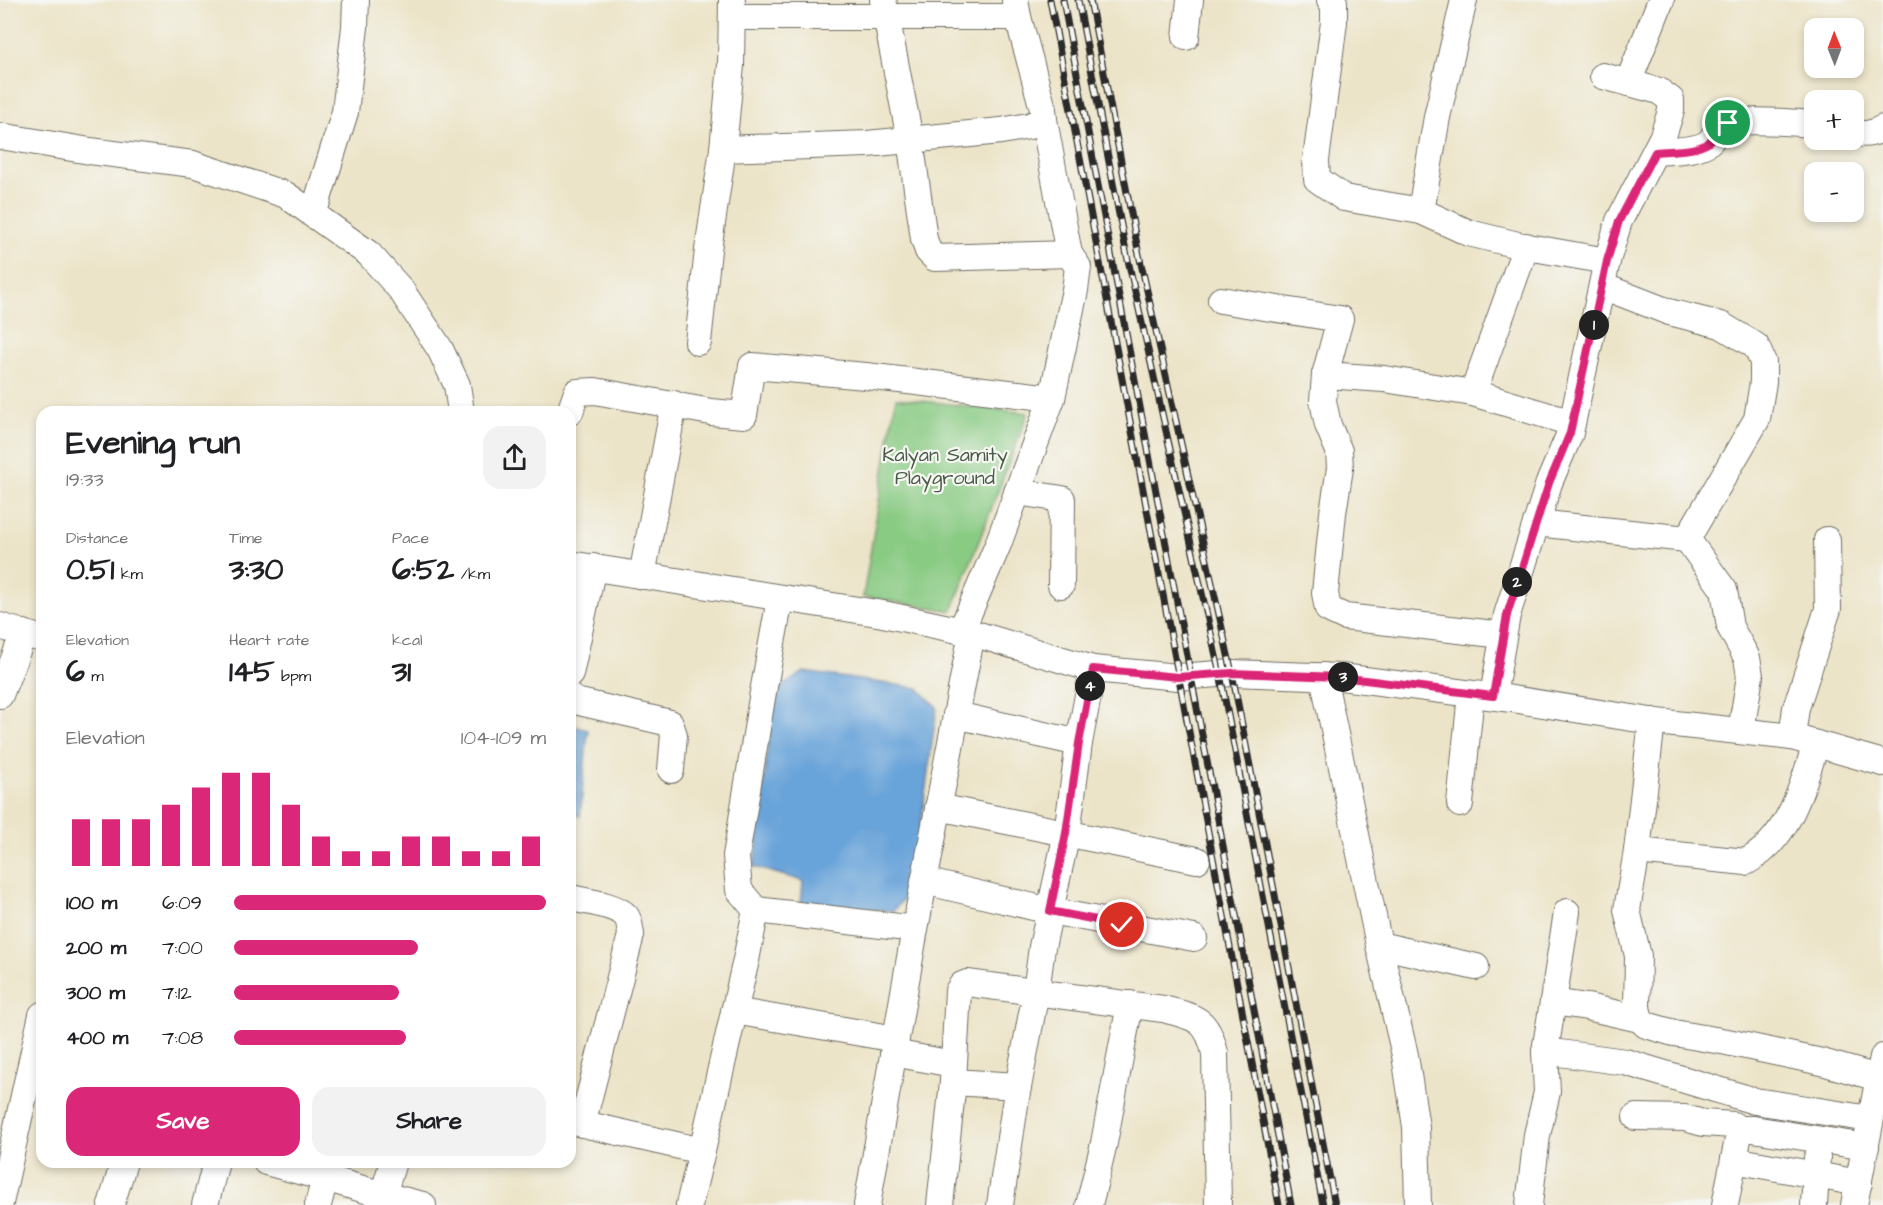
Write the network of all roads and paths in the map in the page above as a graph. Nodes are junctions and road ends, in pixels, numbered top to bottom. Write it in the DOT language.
graph roads {
  1 [pos="356,0"];
  2 [pos="1190,0"];
  3 [pos="1464,0"];
  4 [pos="1661,0"];
  5 [pos="1333,1"];
  6 [pos="1017,8"];
  7 [pos="732,9"];
  8 [pos="885,9"];
  9 [pos="1186,37"];
  10 [pos="1603,76"];
  11 [pos="1628,83"];
  12 [pos="1044,120"];
  13 [pos="1804,124"];
  14 [pos="1883,128"];
  15 [pos="1864,134"];
  16 [pos="0,136"];
  17 [pos="910,139"];
  18 [pos="723,149"];
  19 [pos="1655,152"];
  20 [pos="1421,211"];
  21 [pos="313,215"];
  22 [pos="1526,246"];
  23 [pos="1069,254"];
  24 [pos="1607,261"];
  25 [pos="1602,286"];
  26 [pos="1221,300"];
  27 [pos="698,342"];
  28 [pos="1325,375"];
  29 [pos="1473,393"];
  30 [pos="1052,398"];
  31 [pos="674,404"];
  32 [pos="460,406"];
  33 [pos="572,406"];
  34 [pos="1572,423"];
  35 [pos="1017,492"];
  36 [pos="1536,523"];
  37 [pos="1687,539"];
  38 [pos="1827,540"];
  39 [pos="582,565"];
  40 [pos="642,576"];
  41 [pos="1061,585"];
  42 [pos="780,599"];
  43 [pos="576,620"];
  44 [pos="0,626"];
  45 [pos="967,632"];
  46 [pos="1503,634"];
  47 [pos="33,636"];
  48 [pos="1093,669"];
  49 [pos="1323,676"];
  50 [pos="0,695"];
  51 [pos="1482,695"];
  52 [pos="576,701"];
  53 [pos="956,715"];
  54 [pos="1652,721"];
  55 [pos="1741,731"];
  56 [pos="1804,740"];
  57 [pos="1079,743"];
  58 [pos="1883,763"];
  59 [pos="671,770"];
  60 [pos="1460,804"];
  61 [pos="938,807"];
  62 [pos="1066,833"];
  63 [pos="1637,851"];
  64 [pos="1197,860"];
  65 [pos="924,881"];
  66 [pos="576,899"];
  67 [pos="756,910"];
  68 [pos="1050,911"];
  69 [pos="1567,912"];
  70 [pos="915,929"];
  71 [pos="1194,938"];
  72 [pos="1379,945"];
  73 [pos="1476,967"];
  74 [pos="1036,992"];
  75 [pos="1553,1002"];
  76 [pos="1131,1004"];
  77 [pos="734,1011"];
  78 [pos="1640,1019"];
  79 [pos="36,1042"];
  80 [pos="895,1046"];
  81 [pos="1545,1051"];
  82 [pos="1880,1067"];
  83 [pos="953,1073"];
  84 [pos="1018,1086"];
  85 [pos="1636,1117"];
  86 [pos="576,1122"];
  87 [pos="1738,1129"];
  88 [pos="1872,1131"];
  89 [pos="1817,1140"];
  90 [pos="702,1151"];
  91 [pos="1734,1160"];
  92 [pos="122,1168"];
  93 [pos="214,1168"];
  94 [pos="297,1168"];
  95 [pos="391,1168"];
  96 [pos="313,1171"];
  97 [pos="1816,1175"];
  98 [pos="1856,1194"];
  99 [pos="383,1195"];
  100 [pos="0,1203"];
  101 [pos="111,1205"];
  102 [pos="205,1205"];
  103 [pos="318,1205"];
  104 [pos="420,1205"];
  105 [pos="689,1205"];
  106 [pos="867,1205"];
  107 [pos="940,1205"];
  108 [pos="1000,1205"];
  109 [pos="1089,1205"];
  110 [pos="1218,1205"];
  111 [pos="1418,1205"];
  112 [pos="1529,1205"];
  113 [pos="1725,1205"];
  114 [pos="1814,1205"];
  1 -- 21 [label="street"];
  2 -- 9 [label="street"];
  3 -- 20 [label="street"];
  4 -- 11 [label="street"];
  5 -- 20 [label="street"];
  6 -- 8 [label="street"];
  6 -- 12 [label="street"];
  7 -- 8 [label="street"];
  7 -- 18 [label="street"];
  8 -- 17 [label="street"];
  10 -- 11 [label="street"];
  11 -- 19 [label="street"];
  12 -- 17 [label="street"];
  12 -- 23 [label="street"];
  13 -- 19 [label="street"];
  14 -- 15 [label="street"];
  16 -- 21 [label="street"];
  17 -- 18 [label="street"];
  17 -- 23 [label="street"];
  18 -- 27 [label="street"];
  19 -- 24 [label="street"];
  20 -- 22 [label="street"];
  21 -- 32 [label="street"];
  22 -- 24 [label="street"];
  22 -- 29 [label="street"];
  23 -- 30 [label="street"];
  24 -- 25 [label="street"];
  25 -- 34 [label="street"];
  25 -- 37 [label="street"];
  26 -- 28 [label="street"];
  28 -- 29 [label="street"];
  28 -- 46 [label="street"];
  29 -- 34 [label="street"];
  30 -- 31 [label="street"];
  30 -- 35 [label="street"];
  31 -- 33 [label="street"];
  31 -- 40 [label="street"];
  34 -- 36 [label="street"];
  35 -- 41 [label="street"];
  35 -- 45 [label="street"];
  36 -- 37 [label="street"];
  36 -- 46 [label="street"];
  37 -- 55 [label="street"];
  38 -- 56 [label="street"];
  39 -- 40 [label="street"];
  39 -- 43 [label="street"];
  40 -- 42 [label="street"];
  42 -- 45 [label="street"];
  42 -- 67 [label="street"];
  44 -- 47 [label="street"];
  45 -- 48 [label="street"];
  45 -- 53 [label="street"];
  46 -- 51 [label="street"];
  47 -- 50 [label="street"];
  48 -- 49 [label="street"];
  48 -- 57 [label="street"];
  49 -- 51 [label="street"];
  49 -- 72 [label="street"];
  51 -- 54 [label="street"];
  51 -- 60 [label="street"];
  52 -- 59 [label="street"];
  53 -- 57 [label="street"];
  53 -- 61 [label="street"];
  54 -- 55 [label="street"];
  54 -- 63 [label="street"];
  55 -- 56 [label="street"];
  56 -- 58 [label="street"];
  56 -- 63 [label="street"];
  57 -- 62 [label="street"];
  61 -- 62 [label="street"];
  61 -- 65 [label="street"];
  62 -- 64 [label="street"];
  62 -- 68 [label="street"];
  63 -- 78 [label="street"];
  65 -- 68 [label="street"];
  65 -- 70 [label="street"];
  66 -- 86 [label="street"];
  67 -- 70 [label="street"];
  67 -- 77 [label="street"];
  68 -- 71 [label="street"];
  68 -- 74 [label="street"];
  69 -- 75 [label="street"];
  70 -- 80 [label="street"];
  72 -- 73 [label="street"];
  72 -- 111 [label="street"];
  74 -- 76 [label="street"];
  74 -- 83 [label="street"];
  74 -- 84 [label="street"];
  75 -- 78 [label="street"];
  75 -- 81 [label="street"];
  76 -- 109 [label="street"];
  76 -- 110 [label="street"];
  77 -- 80 [label="street"];
  77 -- 90 [label="street"];
  78 -- 82 [label="street"];
  79 -- 100 [label="street"];
  80 -- 83 [label="street"];
  80 -- 106 [label="street"];
  81 -- 88 [label="street"];
  81 -- 112 [label="street"];
  82 -- 88 [label="street"];
  83 -- 84 [label="street"];
  83 -- 107 [label="street"];
  84 -- 108 [label="street"];
  85 -- 87 [label="street"];
  86 -- 90 [label="street"];
  87 -- 89 [label="street"];
  87 -- 91 [label="street"];
  88 -- 89 [label="street"];
  88 -- 98 [label="street"];
  89 -- 97 [label="street"];
  90 -- 105 [label="street"];
  91 -- 97 [label="street"];
  91 -- 113 [label="street"];
  92 -- 101 [label="street"];
  93 -- 102 [label="street"];
  94 -- 96 [label="street"];
  95 -- 99 [label="street"];
  96 -- 99 [label="street"];
  96 -- 103 [label="street"];
  97 -- 98 [label="street"];
  97 -- 114 [label="street"];
  99 -- 104 [label="street"];
}
